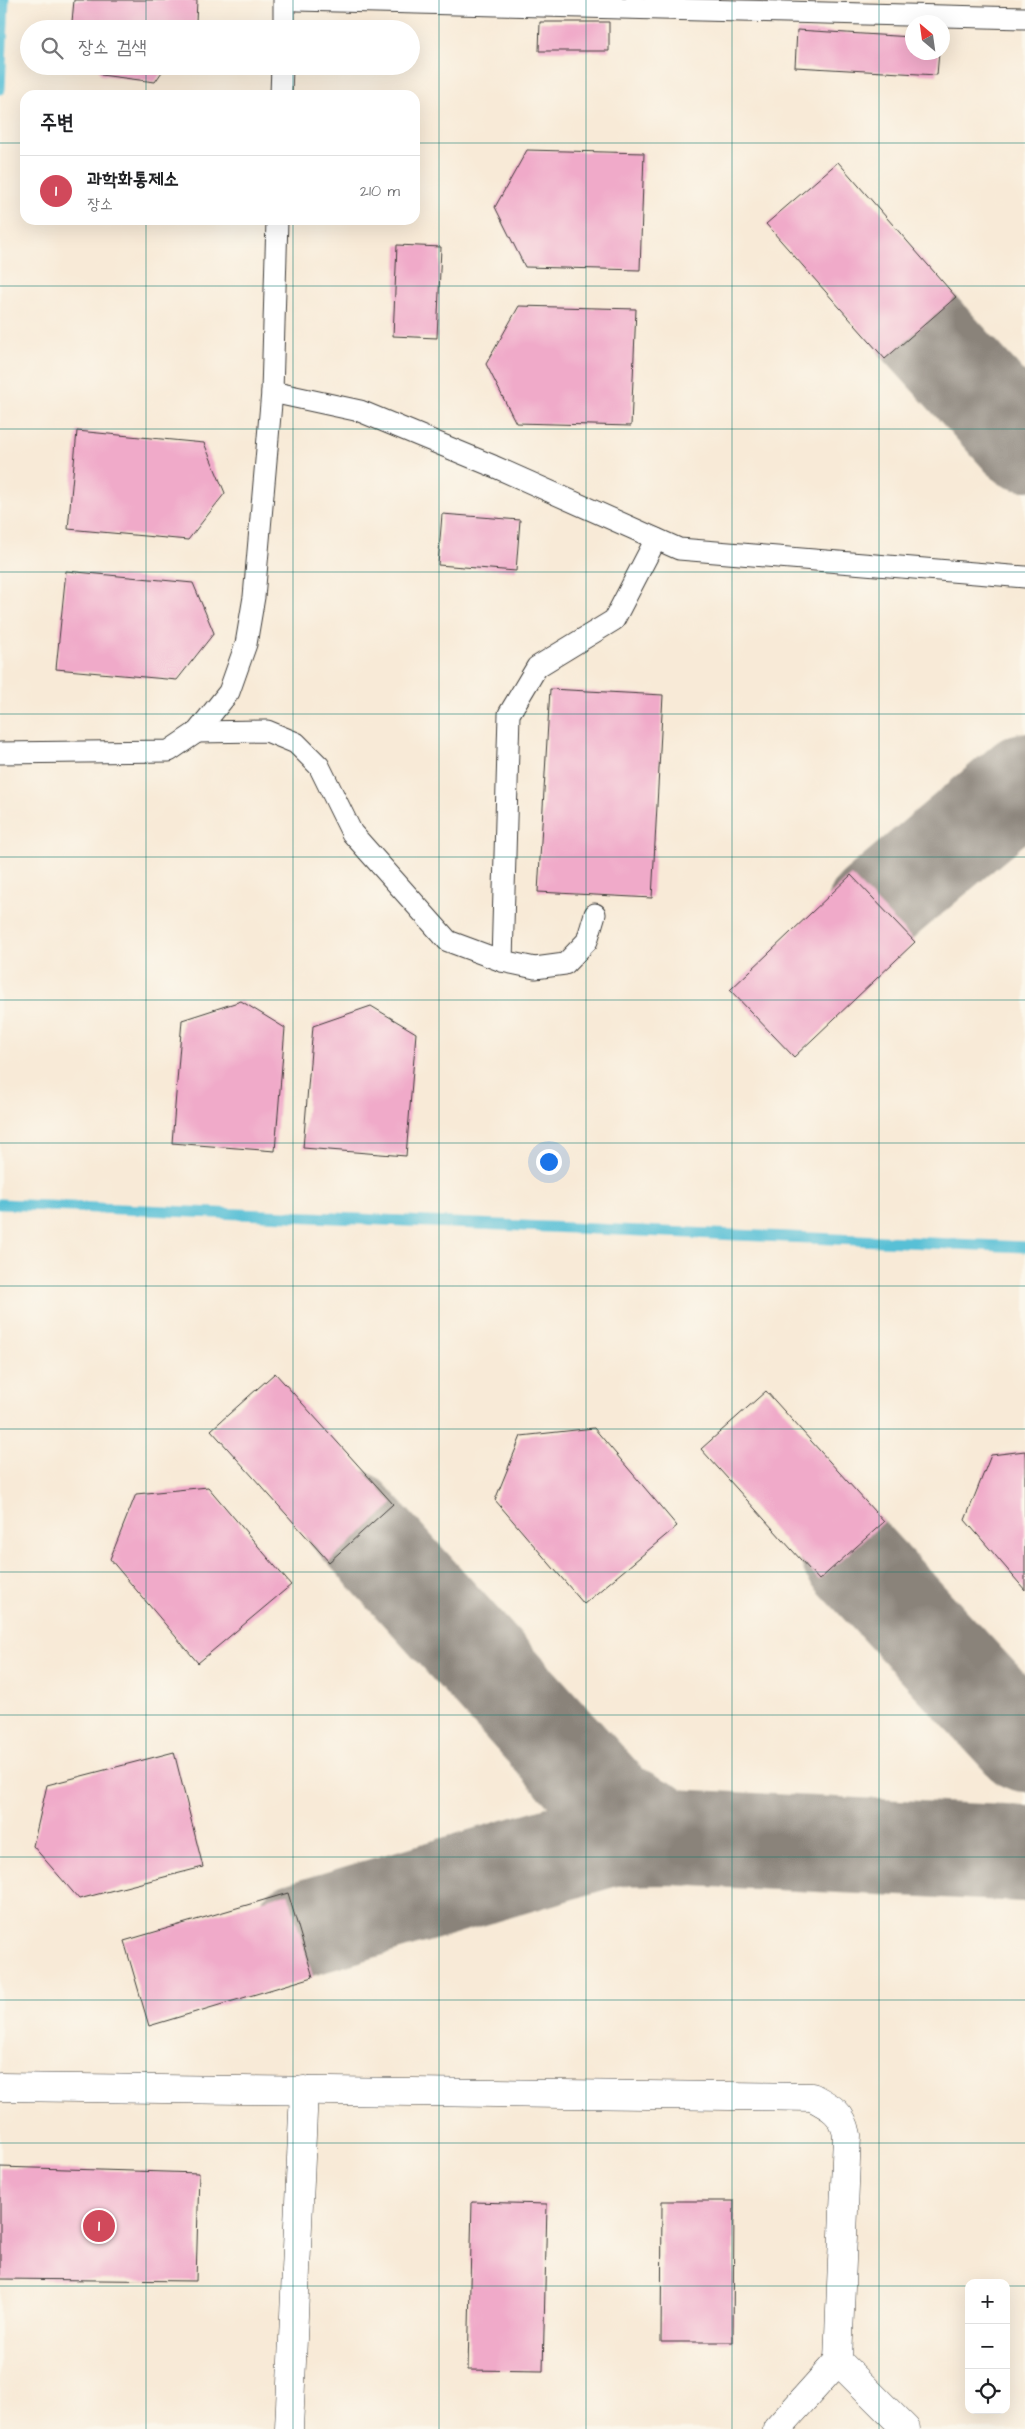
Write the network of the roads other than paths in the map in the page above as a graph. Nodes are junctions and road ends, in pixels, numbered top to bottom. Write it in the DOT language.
graph roads {
  1 [pos="284,0"];
  2 [pos="298,0"];
  3 [pos="702,5"];
  4 [pos="1025,18"];
  5 [pos="284,20"];
  6 [pos="282,75"];
  7 [pos="281,90"];
  8 [pos="277,225"];
  9 [pos="272,392"];
  10 [pos="656,539"];
  11 [pos="1025,577"];
  12 [pos="198,732"];
  13 [pos="0,753"];
  14 [pos="595,914"];
  15 [pos="502,961"];
  16 [pos="0,2087"];
  17 [pos="304,2090"];
  18 [pos="838,2361"];
  19 [pos="289,2429"];
  20 [pos="777,2429"];
  21 [pos="906,2429"];
  1 -- 5 [label="lane"];
  2 -- 3 [label="lane"];
  3 -- 4 [label="lane"];
  6 -- 7 [label="lane"];
  8 -- 9 [label="lane"];
  9 -- 10 [label="lane"];
  9 -- 12 [label="lane"];
  10 -- 11 [label="lane"];
  10 -- 15 [label="lane"];
  12 -- 13 [label="lane"];
  12 -- 15 [label="lane"];
  14 -- 15 [label="lane"];
  16 -- 17 [label="street"];
  17 -- 18 [label="street"];
  17 -- 19 [label="street"];
  18 -- 20 [label="street"];
  18 -- 21 [label="street"];
}
